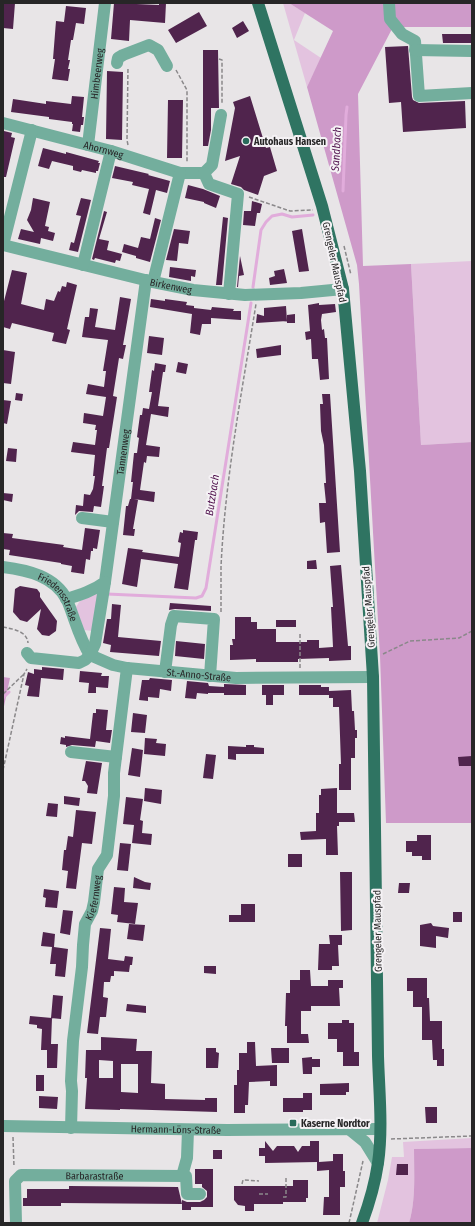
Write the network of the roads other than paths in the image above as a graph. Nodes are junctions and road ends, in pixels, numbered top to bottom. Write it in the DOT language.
graph roads {
  1 [pos="105,3"];
  2 [pos="258,3"];
  3 [pos="389,3"];
  4 [pos="415,50"];
  5 [pos="472,51"];
  6 [pos="122,64"];
  7 [pos="172,68"];
  8 [pos="472,93"];
  9 [pos="221,115"];
  10 [pos="3,123"];
  11 [pos="32,130"];
  12 [pos="88,145"];
  13 [pos="111,151"];
  14 [pos="183,173"];
  15 [pos="204,173"];
  16 [pos="3,245"];
  17 [pos="82,265"];
  18 [pos="150,281"];
  19 [pos="343,288"];
  20 [pos="229,294"];
  21 [pos="82,518"];
  22 [pos="113,522"];
  23 [pos="3,567"];
  24 [pos="105,582"];
  25 [pos="66,600"];
  26 [pos="29,655"];
  27 [pos="90,655"];
  28 [pos="127,668"];
  29 [pos="165,672"];
  30 [pos="210,676"];
  31 [pos="373,677"];
  32 [pos="71,752"];
  33 [pos="116,757"];
  34 [pos="8,1126"];
  35 [pos="71,1128"];
  36 [pos="380,1129"];
  37 [pos="188,1130"];
  38 [pos="349,1130"];
  39 [pos="378,1163"];
  40 [pos="182,1176"];
  41 [pos="200,1194"];
  42 [pos="16,1223"];
  43 [pos="362,1223"];
  1 -- 12 [label="street, Himbeerweg"];
  2 -- 19 [label="main road, Grengeler Mauspfad"];
  3 -- 4 [label="street"];
  4 -- 5 [label="street"];
  4 -- 8 [label="street"];
  6 -- 7 [label="street"];
  9 -- 15 [label="street"];
  10 -- 11 [label="street, Ahornweg"];
  11 -- 12 [label="street, Ahornweg"];
  11 -- 16 [label="street"];
  12 -- 13 [label="street, Ahornweg"];
  13 -- 14 [label="street, Ahornweg"];
  13 -- 17 [label="street"];
  14 -- 15 [label="street, Ahornweg"];
  14 -- 18 [label="street, Tannenweg"];
  15 -- 20 [label="street"];
  16 -- 17 [label="street, Birkenweg"];
  17 -- 18 [label="street, Birkenweg"];
  18 -- 20 [label="street, Birkenweg"];
  18 -- 22 [label="street, Tannenweg"];
  19 -- 20 [label="street, Birkenweg"];
  19 -- 31 [label="main road, Grengeler Mauspfad"];
  21 -- 22 [label="street"];
  22 -- 24 [label="street, Tannenweg"];
  23 -- 25 [label="street, Friedensstraße"];
  24 -- 25 [label="street"];
  24 -- 27 [label="street, Tannenweg"];
  25 -- 27 [label="street, Friedensstraße"];
  26 -- 27 [label="street"];
  27 -- 28 [label="street, St.-Anno-Straße"];
  28 -- 29 [label="street, St.-Anno-Straße"];
  28 -- 33 [label="street, Kiefernweg"];
  29 -- 30 [label="street, St.-Anno-Straße"];
  29 -- 30 [label="street"];
  30 -- 31 [label="street, St.-Anno-Straße"];
  31 -- 36 [label="main road, Grengeler Mauspfad"];
  32 -- 33 [label="street"];
  33 -- 35 [label="street, Kiefernweg"];
  34 -- 35 [label="street, Hermann-Löns-Straße"];
  35 -- 37 [label="street, Hermann-Löns-Straße"];
  36 -- 38 [label="street, Hermann-Löns-Straße"];
  36 -- 39 [label="main road, Grengeler Mauspfad"];
  37 -- 38 [label="street, Hermann-Löns-Straße"];
  37 -- 40 [label="street"];
  38 -- 39 [label="street"];
  39 -- 43 [label="main road, Grengeler Mauspfad"];
  40 -- 41 [label="street"];
  40 -- 42 [label="street, Barbarastraße"];
}
